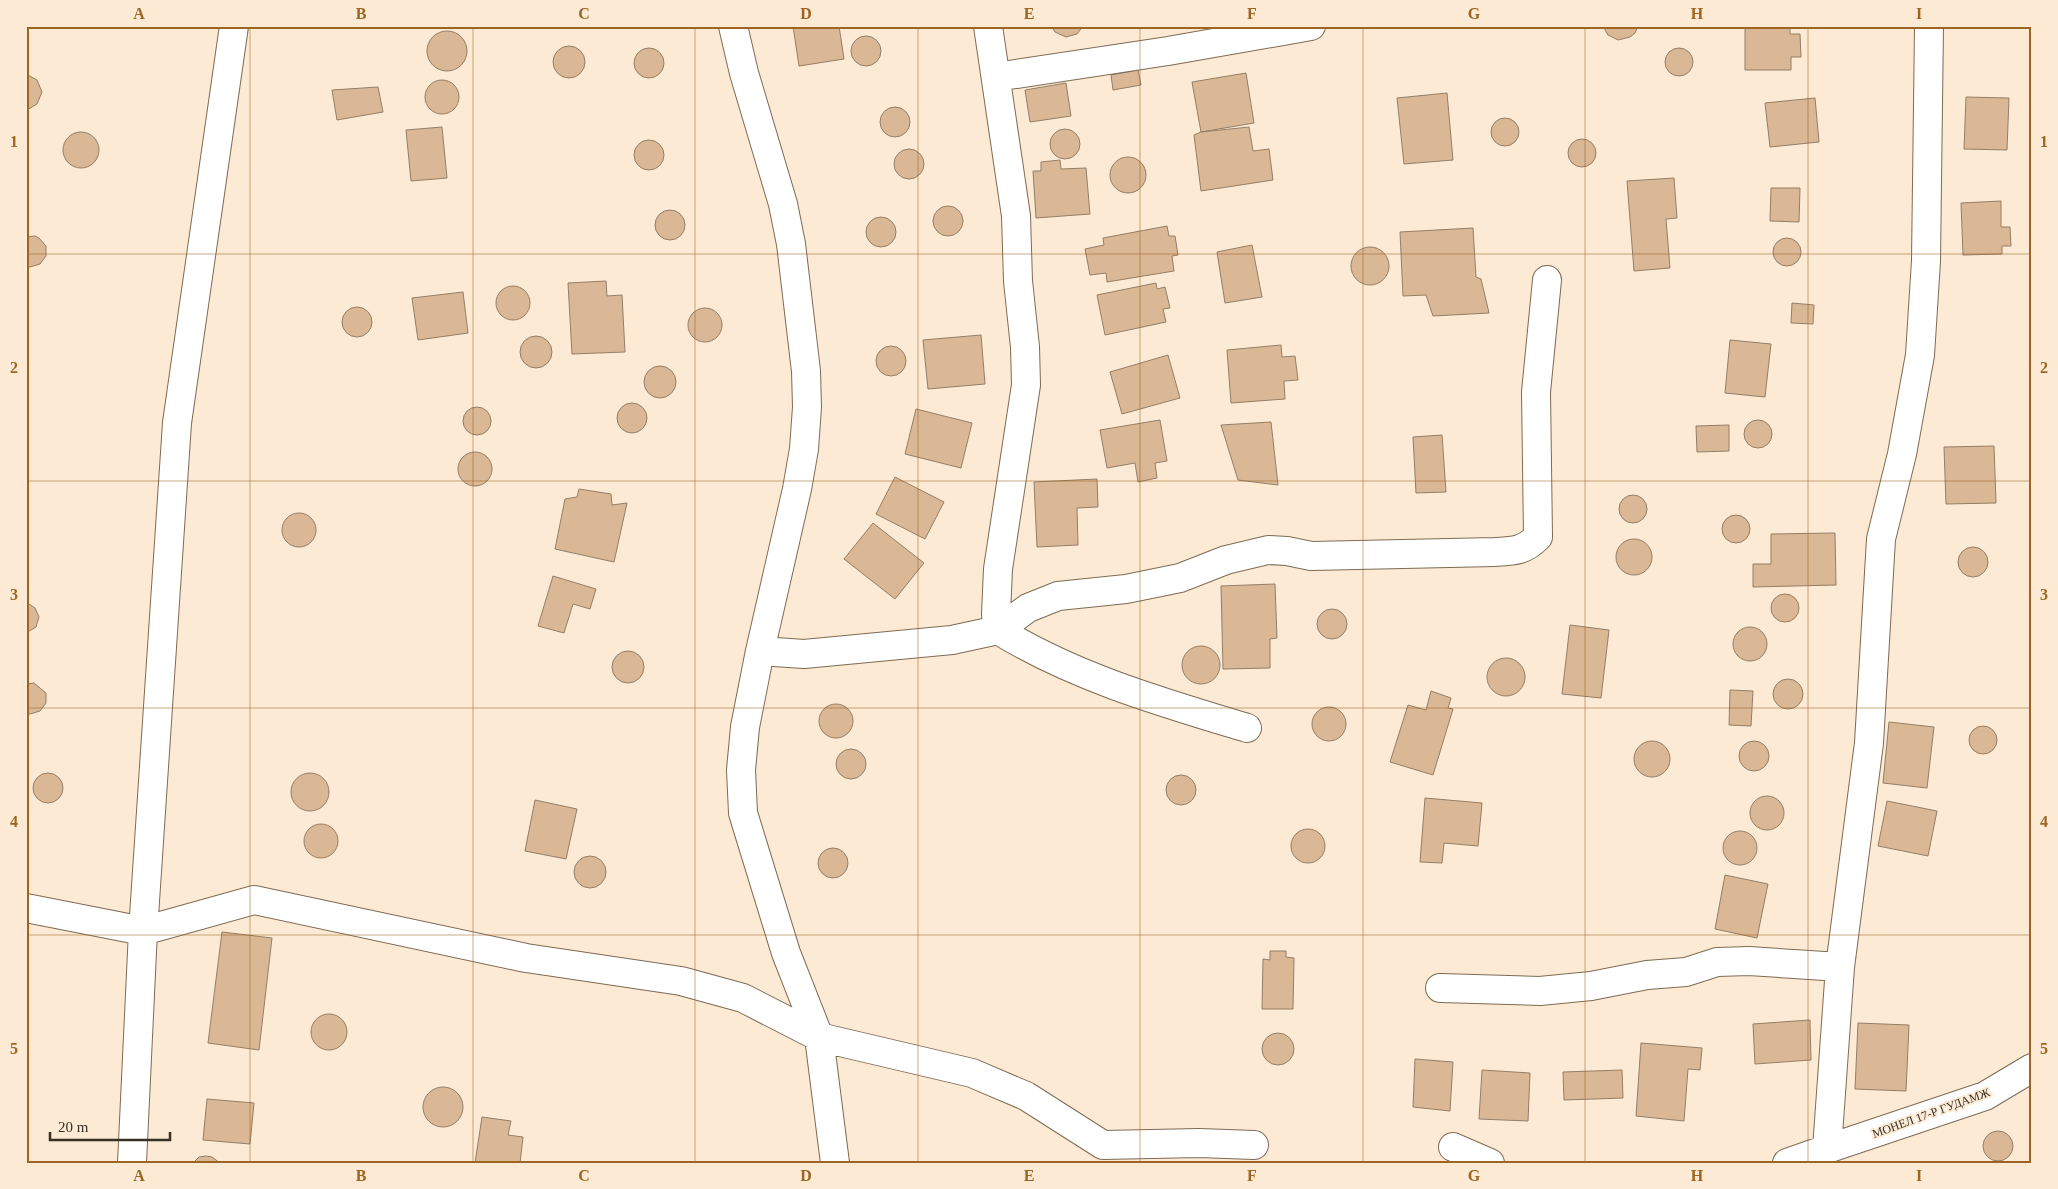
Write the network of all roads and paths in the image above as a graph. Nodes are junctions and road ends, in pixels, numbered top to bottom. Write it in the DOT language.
graph roads {
  1 [pos="234,26"];
  2 [pos="733,26"];
  3 [pos="988,26"];
  4 [pos="1311,26"];
  5 [pos="1929,26"];
  6 [pos="996,77"];
  7 [pos="1548,280"];
  8 [pos="998,630"];
  9 [pos="760,651"];
  10 [pos="1247,728"];
  11 [pos="26,908"];
  12 [pos="142,931"];
  13 [pos="1840,967"];
  14 [pos="1440,988"];
  15 [pos="819,1037"];
  16 [pos="2032,1068"];
  17 [pos="1254,1145"];
  18 [pos="1453,1148"];
  19 [pos="1827,1149"];
  20 [pos="132,1163"];
  21 [pos="835,1163"];
  22 [pos="1490,1163"];
  23 [pos="1787,1163"];
  1 -- 12 [label="street"];
  2 -- 9 [label="street"];
  3 -- 6 [label="street"];
  4 -- 6 [label="street"];
  5 -- 13 [label="street"];
  6 -- 8 [label="street"];
  7 -- 8 [label="street"];
  8 -- 9 [label="street"];
  8 -- 10 [label="street"];
  9 -- 15 [label="street"];
  11 -- 12 [label="street"];
  12 -- 15 [label="street"];
  12 -- 20 [label="street"];
  13 -- 14 [label="street"];
  13 -- 19 [label="street"];
  15 -- 17 [label="street"];
  15 -- 21 [label="street"];
  16 -- 19 [label="street, МОНЕЛ 17-Р ГУДАМЖ"];
  18 -- 22 [label="street"];
  19 -- 23 [label="street, МОНЕЛ 17-Р ГУДАМЖ"];
}
